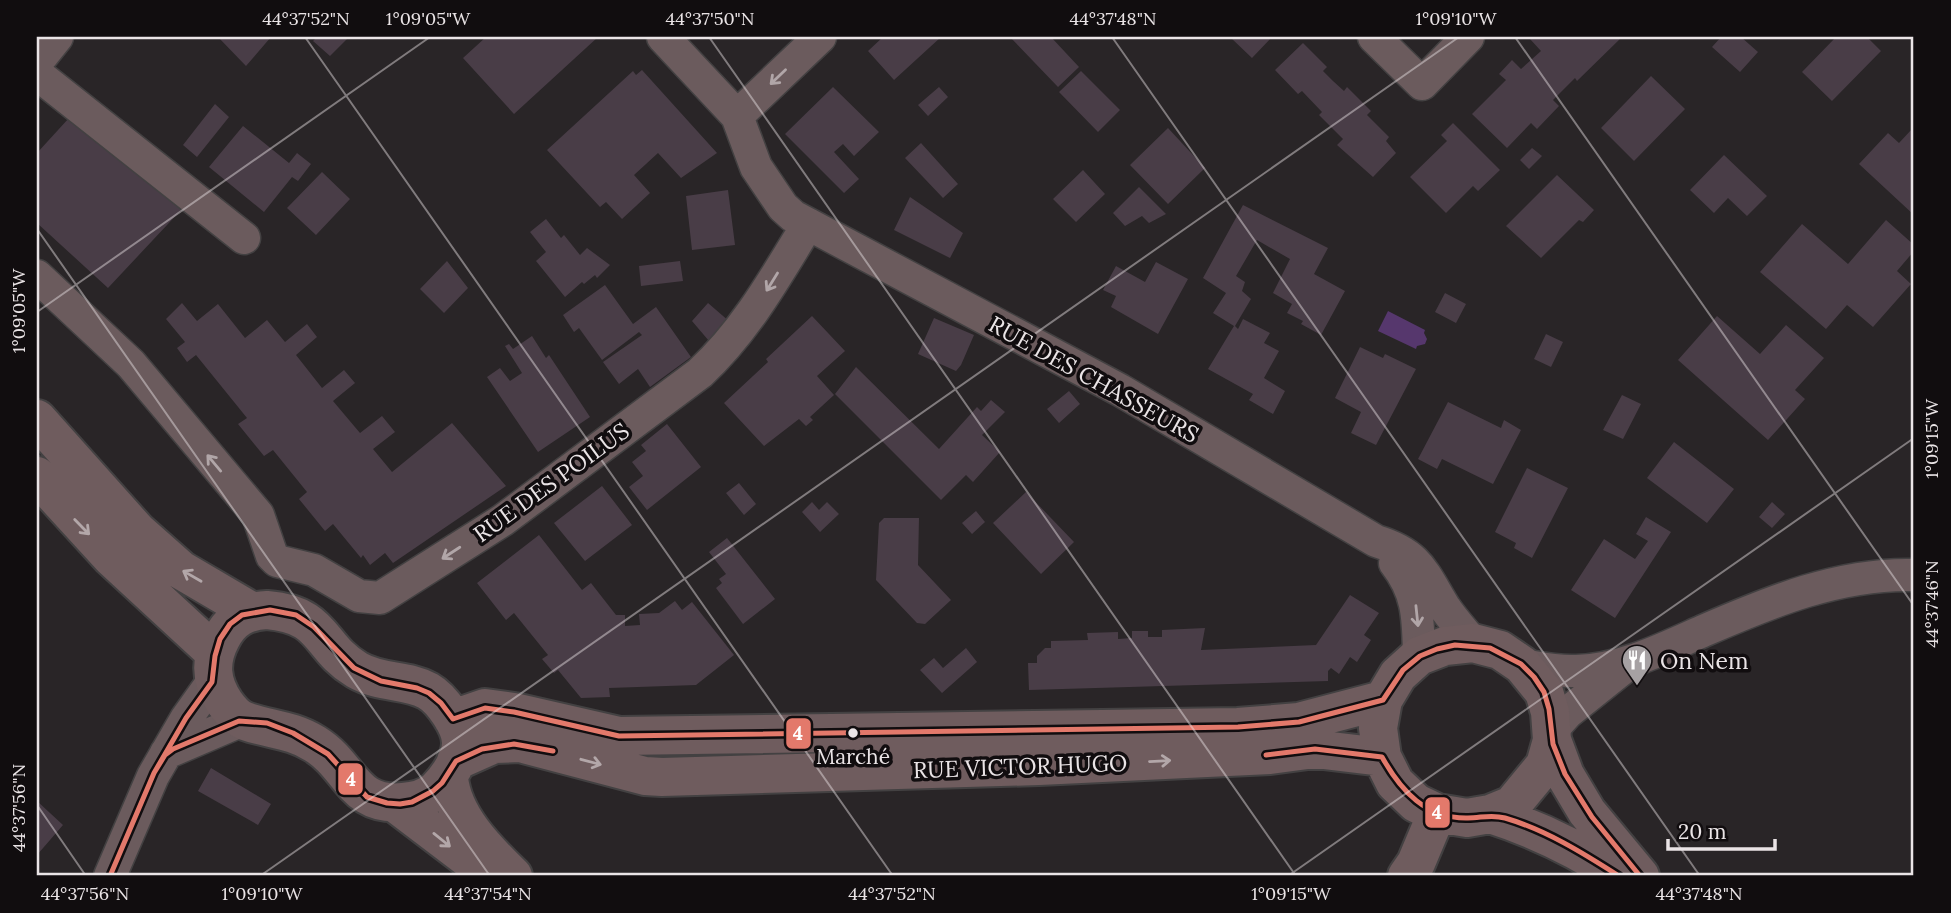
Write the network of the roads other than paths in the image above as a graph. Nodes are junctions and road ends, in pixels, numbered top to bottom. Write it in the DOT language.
graph roads {
  1 [pos="57,37"];
  2 [pos="663,37"];
  3 [pos="820,37"];
  4 [pos="1374,37"];
  5 [pos="1468,37"];
  6 [pos="37,62"];
  7 [pos="37,74"];
  8 [pos="737,117"];
  9 [pos="808,224"];
  10 [pos="244,238"];
  11 [pos="37,276"];
  12 [pos="37,419"];
  13 [pos="37,476"];
  14 [pos="1376,541"];
  15 [pos="1914,575"];
  16 [pos="251,611"];
  17 [pos="1473,643"];
  18 [pos="1419,656"];
  19 [pos="1633,660"];
  20 [pos="1522,665"];
  21 [pos="214,667"];
  22 [pos="1383,700"];
  23 [pos="453,719"];
  24 [pos="243,720"];
  25 [pos="1552,735"];
  26 [pos="166,753"];
  27 [pos="1382,757"];
  28 [pos="452,769"];
  29 [pos="395,803"];
  30 [pos="1437,813"];
  31 [pos="1490,814"];
  32 [pos="110,876"];
  33 [pos="491,876"];
  34 [pos="513,876"];
  35 [pos="1407,876"];
  36 [pos="1619,876"];
  37 [pos="1640,876"];
  1 -- 6 [label="street"];
  2 -- 8 [label="street"];
  3 -- 8 [label="street, one-way"];
  4 -- 5 [label="street"];
  7 -- 10 [label="street"];
  8 -- 9 [label="street, RUE DES CHASSEURS"];
  9 -- 11 [label="street, RUE DES POILUS, one-way"];
  9 -- 14 [label="street, RUE DES CHASSEURS"];
  16 -- 12 [label="street, one-way"];
  13 -- 21 [label="street, one-way"];
  14 -- 17 [label="street, RUE DES CHASSEURS"];
  14 -- 18 [label="street, RUE DES CHASSEURS, one-way"];
  15 -- 19 [label="street"];
  16 -- 21 [label="street"];
  16 -- 23 [label="street"];
  17 -- 18 [label="street"];
  17 -- 20 [label="street"];
  18 -- 22 [label="street"];
  19 -- 20 [label="street"];
  19 -- 25 [label="street"];
  20 -- 25 [label="street"];
  21 -- 24 [label="street"];
  21 -- 26 [label="street"];
  22 -- 23 [label="street, RUE VICTOR HUGO"];
  22 -- 27 [label="street"];
  23 -- 28 [label="street"];
  24 -- 26 [label="street"];
  24 -- 29 [label="street"];
  25 -- 31 [label="street"];
  25 -- 37 [label="street"];
  26 -- 32 [label="street"];
  28 -- 27 [label="street, RUE VICTOR HUGO, one-way"];
  27 -- 30 [label="street"];
  28 -- 29 [label="street, RUE VICTOR HUGO"];
  28 -- 34 [label="street"];
  29 -- 33 [label="street, one-way"];
  30 -- 31 [label="street"];
  30 -- 35 [label="street"];
  31 -- 36 [label="street"];
}
